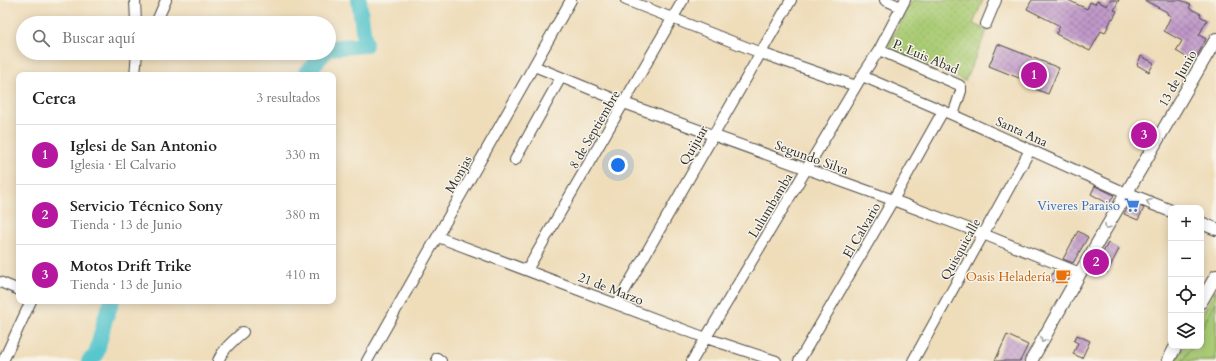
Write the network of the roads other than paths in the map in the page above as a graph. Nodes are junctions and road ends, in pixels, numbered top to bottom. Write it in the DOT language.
graph roads {
  1 [pos="135,0"];
  2 [pos="166,0"];
  3 [pos="571,0"];
  4 [pos="626,0"];
  5 [pos="683,0"];
  6 [pos="791,0"];
  7 [pos="885,0"];
  8 [pos="996,0"];
  9 [pos="903,4"];
  10 [pos="136,16"];
  11 [pos="159,16"];
  12 [pos="672,18"];
  13 [pos="986,24"];
  14 [pos="1216,39"];
  15 [pos="879,50"];
  16 [pos="762,53"];
  17 [pos="136,60"];
  18 [pos="534,66"];
  19 [pos="135,72"];
  20 [pos="862,76"];
  21 [pos="561,77"];
  22 [pos="856,86"];
  23 [pos="961,87"];
  24 [pos="624,102"];
  25 [pos="948,113"];
  26 [pos="713,135"];
  27 [pos="1030,150"];
  28 [pos="515,160"];
  29 [pos="806,168"];
  30 [pos="1126,193"];
  31 [pos="894,200"];
  32 [pos="1168,210"];
  33 [pos="1204,224"];
  34 [pos="1216,229"];
  35 [pos="983,234"];
  36 [pos="438,237"];
  37 [pos="527,270"];
  38 [pos="1080,273"];
  39 [pos="1216,276"];
  40 [pos="0,282"];
  41 [pos="16,289"];
  42 [pos="1204,297"];
  43 [pos="29,304"];
  44 [pos="617,304"];
  45 [pos="243,332"];
  46 [pos="706,338"];
  47 [pos="1174,349"];
  48 [pos="3,361"];
  49 [pos="218,361"];
  50 [pos="367,361"];
  51 [pos="692,361"];
  52 [pos="776,361"];
  53 [pos="799,361"];
  54 [pos="913,361"];
  55 [pos="1031,361"];
  56 [pos="1168,361"];
  1 -- 10 [label="street"];
  2 -- 11 [label="street"];
  3 -- 18 [label="street, Monjas"];
  4 -- 12 [label="street"];
  5 -- 12 [label="street, 8 de Septiembre"];
  6 -- 16 [label="street, Quijuar"];
  7 -- 9 [label="street"];
  8 -- 13 [label="street"];
  9 -- 15 [label="street, Lulumbamba"];
  12 -- 16 [label="street"];
  12 -- 24 [label="street, 8 de Septiembre"];
  14 -- 30 [label="main road, 13 de Junio"];
  15 -- 20 [label="street, Lulumbamba"];
  15 -- 23 [label="street, P. Luis Abad"];
  16 -- 22 [label="street"];
  16 -- 26 [label="street, Quijuar"];
  17 -- 19 [label="street"];
  18 -- 21 [label="street, Segundo Silva"];
  18 -- 36 [label="street, Monjas"];
  20 -- 22 [label="street, Lulumbamba"];
  20 -- 25 [label="street, Santa Ana"];
  21 -- 24 [label="street, Segundo Silva"];
  21 -- 28 [label="street"];
  22 -- 29 [label="street, Lulumbamba"];
  23 -- 25 [label="street, El Calvario"];
  24 -- 26 [label="street, Segundo Silva"];
  24 -- 37 [label="street, 8 de Septiembre"];
  25 -- 27 [label="street, Santa Ana"];
  25 -- 31 [label="street, El Calvario"];
  26 -- 29 [label="street, Segundo Silva"];
  26 -- 44 [label="street, Quijuar"];
  27 -- 30 [label="street, Santa Ana"];
  27 -- 35 [label="street, Quisquicalle"];
  29 -- 31 [label="street, Segundo Silva"];
  29 -- 46 [label="street, Lulumbamba"];
  32 -- 30 [label="main road, Santa Ana, one-way"];
  30 -- 38 [label="main road, 13 de Junio, one-way"];
  31 -- 35 [label="street, Segundo Silva"];
  31 -- 53 [label="street, El Calvario"];
  33 -- 34 [label="main road"];
  35 -- 38 [label="street, Segundo Silva"];
  35 -- 54 [label="street, Quisquicalle"];
  36 -- 37 [label="street, 21 de Marzo"];
  36 -- 50 [label="street, Monjas"];
  37 -- 44 [label="street, 21 de Marzo"];
  38 -- 55 [label="main road, 13 de Junio, one-way"];
  39 -- 42 [label="main road"];
  40 -- 41 [label="street"];
  43 -- 48 [label="street"];
  44 -- 46 [label="street, 21 de Marzo"];
  45 -- 49 [label="street"];
  46 -- 51 [label="street, Lulumbamba"];
  46 -- 52 [label="street, 21 de Marzo"];
  47 -- 56 [label="main road"];
}
